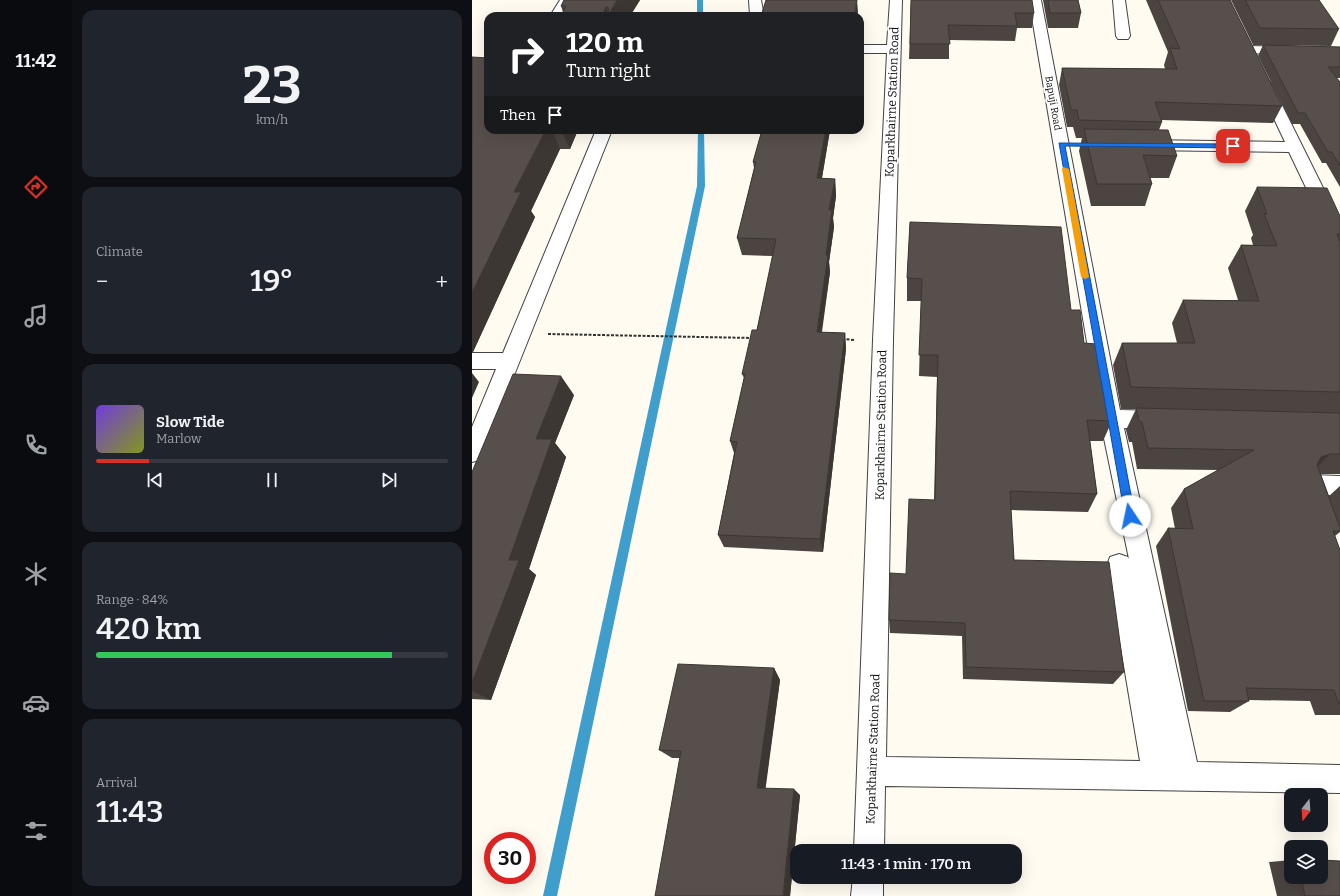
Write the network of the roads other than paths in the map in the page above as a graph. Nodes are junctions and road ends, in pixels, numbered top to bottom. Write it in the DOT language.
graph roads {
  1 [pos="566,0"];
  2 [pos="756,0"];
  3 [pos="896,0"];
  4 [pos="1035,0"];
  5 [pos="1119,0"];
  6 [pos="559,12"];
  7 [pos="757,12"];
  8 [pos="1241,35"];
  9 [pos="1123,36"];
  10 [pos="864,48"];
  11 [pos="894,49"];
  12 [pos="1248,50"];
  13 [pos="1340,52"];
  14 [pos="602,134"];
  15 [pos="1132,145"];
  16 [pos="1296,147"];
  17 [pos="1340,240"];
  18 [pos="472,361"];
  19 [pos="509,362"];
  20 [pos="1111,420"];
  21 [pos="1182,421"];
  22 [pos="472,453"];
  23 [pos="1340,486"];
  24 [pos="1324,523"];
  25 [pos="1120,565"];
  26 [pos="873,772"];
  27 [pos="1157,776"];
  28 [pos="1186,777"];
  29 [pos="1340,779"];
  30 [pos="869,844"];
  31 [pos="868,884"];
  32 [pos="867,896"];
  1 -- 6 [label="street"];
  2 -- 7 [label="street"];
  3 -- 11 [label="street, Koparkhairne Station Road"];
  4 -- 20 [label="street, Bapuji Road"];
  5 -- 9 [label="street"];
  8 -- 12 [label="street"];
  10 -- 11 [label="street"];
  11 -- 26 [label="street, Koparkhairne Station Road"];
  12 -- 13 [label="street"];
  12 -- 16 [label="street"];
  14 -- 19 [label="street"];
  15 -- 16 [label="street"];
  16 -- 17 [label="street"];
  18 -- 19 [label="street"];
  19 -- 22 [label="street"];
  20 -- 21 [label="street"];
  20 -- 28 [label="street, Bapuji Road"];
  23 -- 24 [label="street"];
  25 -- 27 [label="street"];
  26 -- 27 [label="street"];
  26 -- 30 [label="street, Koparkhairne Station Road"];
  27 -- 28 [label="street"];
  28 -- 29 [label="street"];
  31 -- 32 [label="street"];
}
